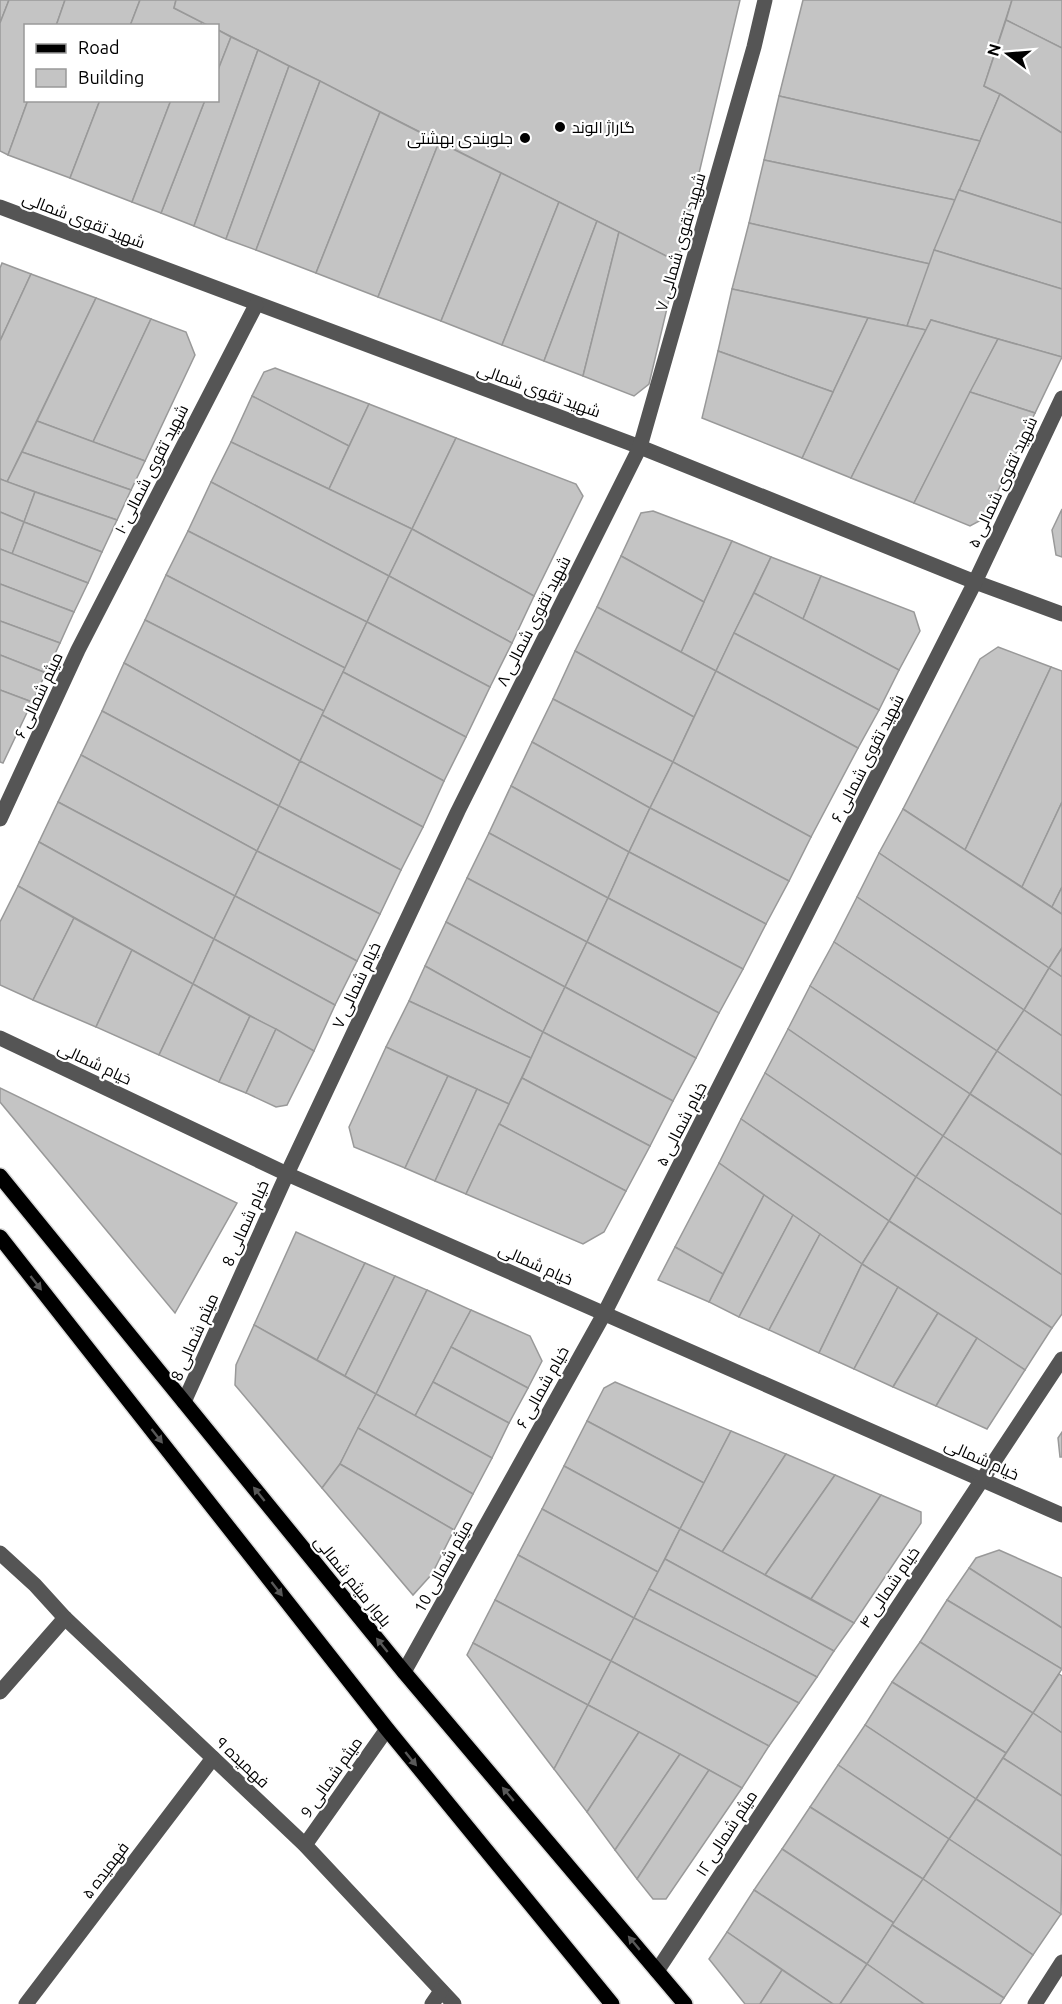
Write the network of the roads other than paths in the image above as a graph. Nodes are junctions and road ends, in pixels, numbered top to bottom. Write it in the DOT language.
graph roads {
  1 [pos="765,0"];
  2 [pos="0,207"];
  3 [pos="256,305"];
  4 [pos="1062,398"];
  5 [pos="640,447"];
  6 [pos="975,582"];
  7 [pos="1062,614"];
  8 [pos="78,650"];
  9 [pos="458,811"];
  10 [pos="0,819"];
  11 [pos="790,950"];
  12 [pos="0,1038"];
  13 [pos="287,1174"];
  14 [pos="0,1176"];
  15 [pos="0,1237"];
  16 [pos="236,1286"];
  17 [pos="604,1314"];
  18 [pos="1062,1359"];
  19 [pos="184,1402"];
  20 [pos="512,1478"];
  21 [pos="982,1479"];
  22 [pos="1062,1515"];
  23 [pos="0,1553"];
  24 [pos="65,1618"];
  25 [pos="404,1672"];
  26 [pos="0,1692"];
  27 [pos="825,1715"];
  28 [pos="387,1729"];
  29 [pos="213,1758"];
  30 [pos="305,1845"];
  31 [pos="1062,1962"];
  32 [pos="657,1971"];
  33 [pos="441,1991"];
  34 [pos="26,2004"];
  35 [pos="432,2004"];
  36 [pos="454,2004"];
  37 [pos="612,2004"];
  38 [pos="685,2004"];
  39 [pos="1035,2004"];
  1 -- 5 [label="street, شهید تقوی شمالی ۷"];
  2 -- 3 [label="street, شهید تقوی شمالی"];
  3 -- 5 [label="street, شهید تقوی شمالی"];
  3 -- 8 [label="street, شهید تقوی شمالی ۱۰"];
  4 -- 6 [label="street, شهید تقوی شمالی ۵"];
  5 -- 6 [label="street, شهید تقوی شمالی"];
  5 -- 9 [label="street, شهید تقوی شمالی ۸"];
  6 -- 7 [label="street, شهید تقوی شمالی"];
  6 -- 11 [label="street, شهید تقوی شمالی ۶"];
  8 -- 10 [label="street, میثم شمالی ۶"];
  9 -- 13 [label="street, خیام شمالی ۷"];
  11 -- 17 [label="street, خیام شمالی ۵"];
  12 -- 13 [label="street, خیام شمالی"];
  13 -- 16 [label="street, خیام شمالی 8"];
  13 -- 17 [label="street, خیام شمالی"];
  14 -- 19 [label="main road, بلوار میثم شمالی"];
  15 -- 28 [label="main road, one-way"];
  16 -- 19 [label="street, میثم شمالی 8"];
  17 -- 20 [label="street, خیام شمالی ۶"];
  17 -- 21 [label="street, خیام شمالی"];
  18 -- 21 [label="street, خیام شمالی ۴"];
  25 -- 19 [label="main road, بلوار میثم شمالی, one-way"];
  20 -- 25 [label="street, میثم شمالی 10"];
  21 -- 22 [label="street, خیام شمالی"];
  21 -- 27 [label="street, خیام شمالی ۴"];
  23 -- 24 [label="street, فهمیده ۹"];
  24 -- 26 [label="street"];
  24 -- 29 [label="street, فهمیده ۹"];
  32 -- 25 [label="main road, بلوار میثم شمالی, one-way"];
  27 -- 32 [label="street, میثم شمالی ۱۲"];
  28 -- 30 [label="street, میثم شمالی 9"];
  28 -- 37 [label="main road, one-way"];
  29 -- 30 [label="street, فهمیده ۹"];
  29 -- 34 [label="street, فهمیده ۵"];
  30 -- 33 [label="street, فهمیده ۹"];
  31 -- 39 [label="street"];
  32 -- 38 [label="main road, بلوار میثم شمالی"];
  33 -- 35 [label="street"];
  33 -- 36 [label="street, فهمیده ۹"];
}
